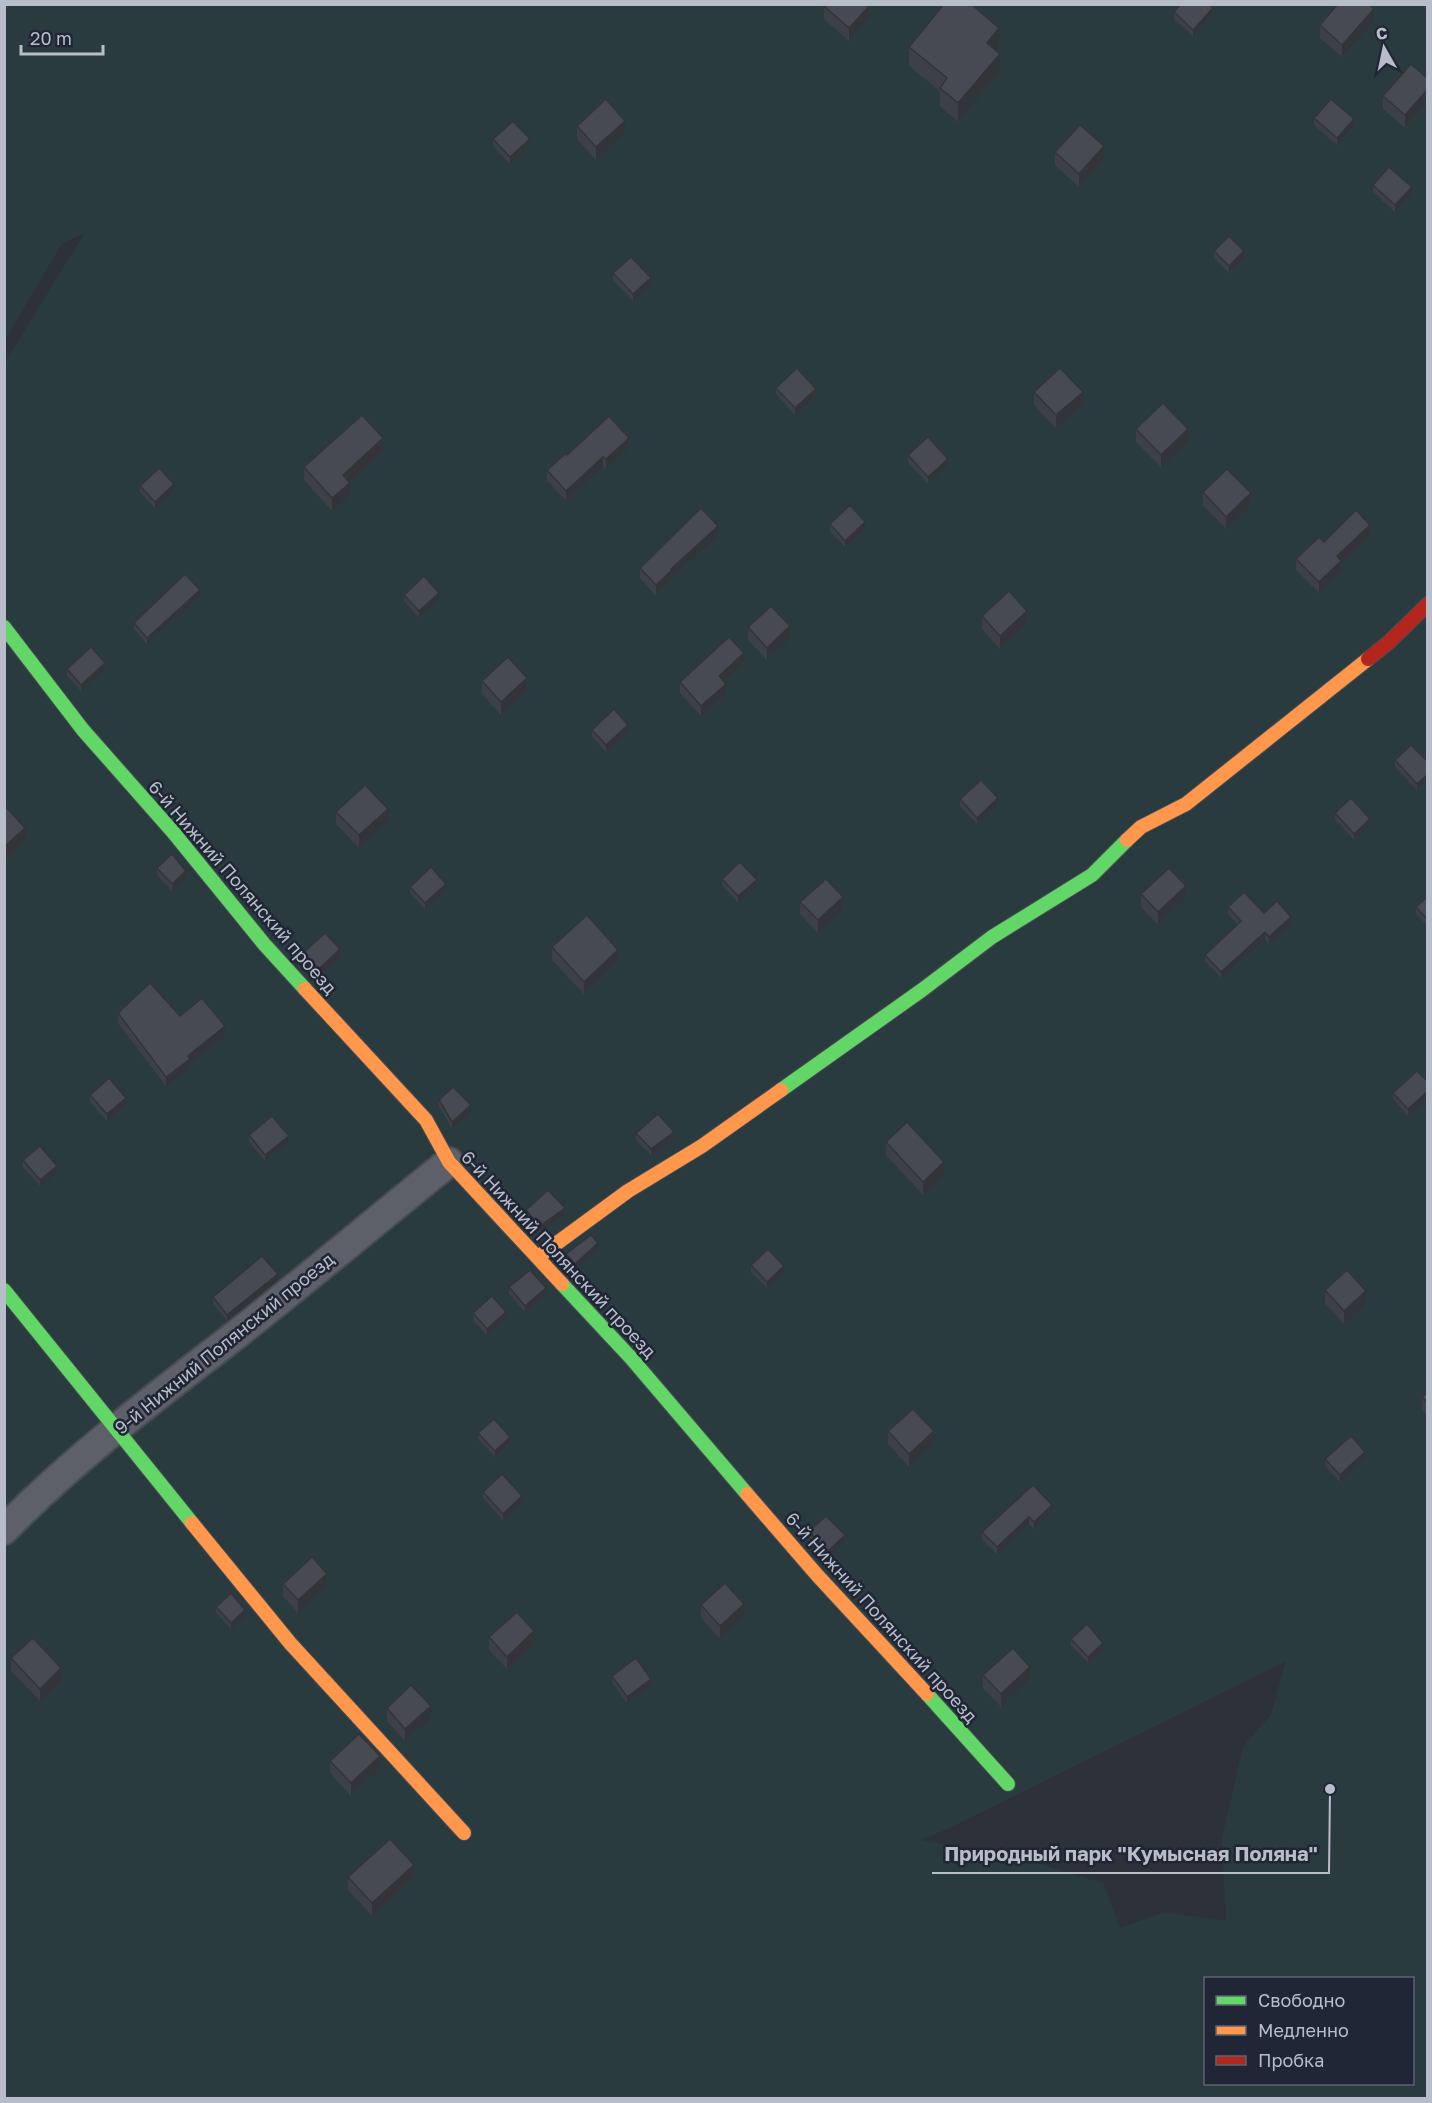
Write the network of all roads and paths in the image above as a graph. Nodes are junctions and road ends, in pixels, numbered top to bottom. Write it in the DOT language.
graph roads {
  1 [pos="1428,604"];
  2 [pos="4,627"];
  3 [pos="448,1162"];
  4 [pos="538,1257"];
  5 [pos="4,1290"];
  6 [pos="117,1428"];
  7 [pos="4,1530"];
  8 [pos="1008,1784"];
  9 [pos="464,1833"];
  1 -- 4 [label="street"];
  2 -- 3 [label="street, 6-й Нижний Полянский проезд"];
  3 -- 4 [label="street, 6-й Нижний Полянский проезд"];
  3 -- 6 [label="street, 9-й Нижний Полянский проезд"];
  4 -- 8 [label="street, 6-й Нижний Полянский проезд"];
  5 -- 6 [label="street"];
  6 -- 7 [label="street, 9-й Нижний Полянский проезд"];
  6 -- 9 [label="street"];
}
